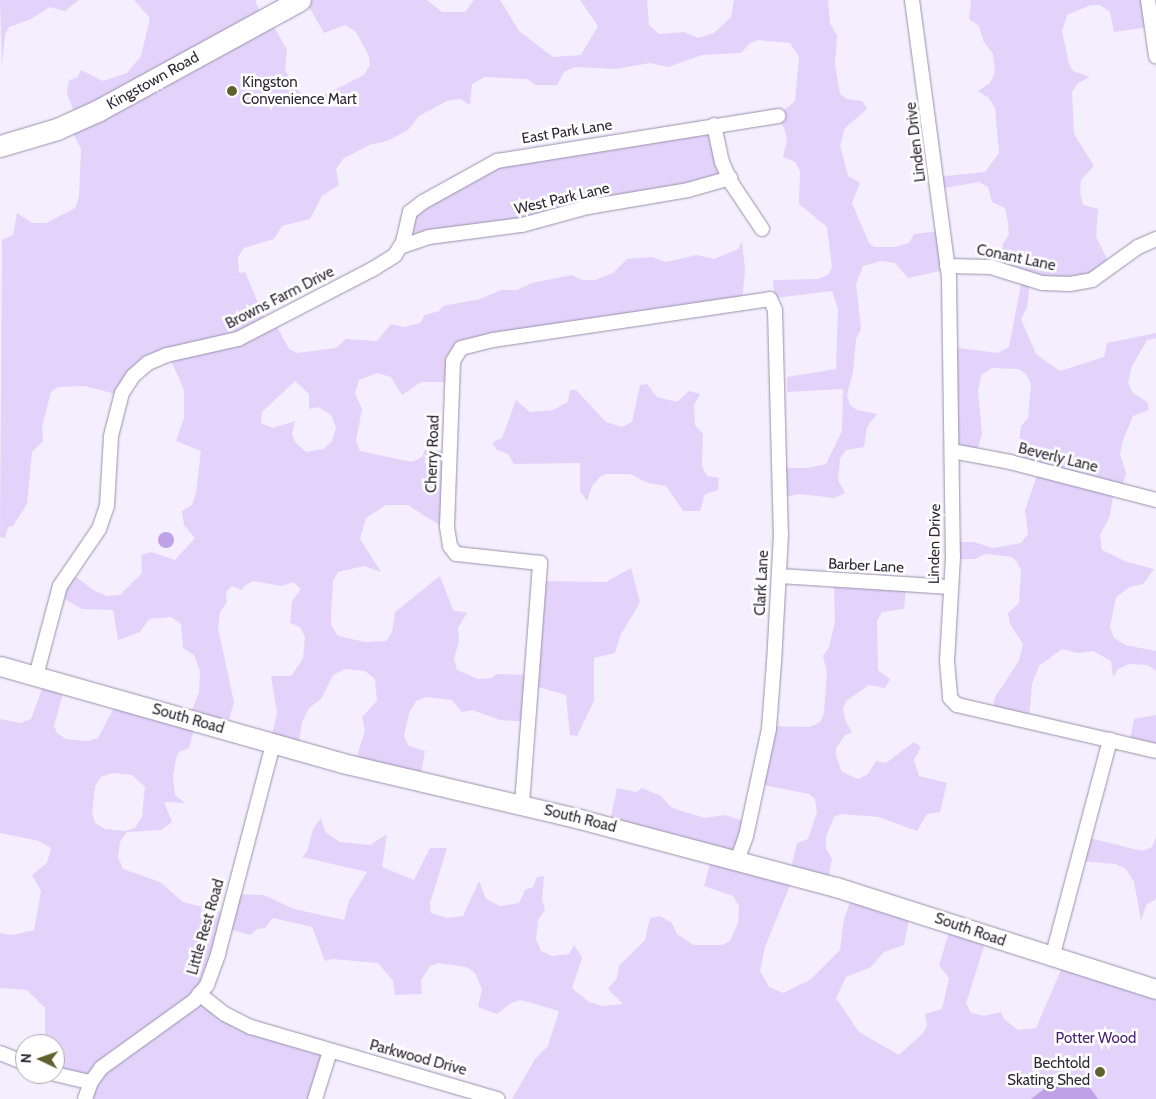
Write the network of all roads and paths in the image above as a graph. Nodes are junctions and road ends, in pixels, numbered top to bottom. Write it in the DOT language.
graph roads {
  1 [pos="300,0"];
  2 [pos="912,0"];
  3 [pos="1148,0"];
  4 [pos="1156,56"];
  5 [pos="778,116"];
  6 [pos="714,126"];
  7 [pos="0,146"];
  8 [pos="730,178"];
  9 [pos="762,229"];
  10 [pos="1156,239"];
  11 [pos="400,247"];
  12 [pos="947,266"];
  13 [pos="772,304"];
  14 [pos="952,451"];
  15 [pos="1156,500"];
  16 [pos="779,576"];
  17 [pos="951,587"];
  18 [pos="0,666"];
  19 [pos="36,676"];
  20 [pos="1110,740"];
  21 [pos="273,744"];
  22 [pos="1156,751"];
  23 [pos="522,804"];
  24 [pos="738,861"];
  25 [pos="1052,958"];
  26 [pos="1156,989"];
  27 [pos="200,994"];
  28 [pos="330,1051"];
  29 [pos="0,1054"];
  30 [pos="15,1059"];
  31 [pos="65,1076"];
  32 [pos="91,1082"];
  33 [pos="85,1099"];
  34 [pos="315,1099"];
  35 [pos="498,1099"];
  1 -- 7 [label="main road, Kingstown Road"];
  2 -- 12 [label="street, Linden Drive"];
  3 -- 4 [label="street"];
  5 -- 6 [label="street, East Park Lane"];
  6 -- 8 [label="street"];
  6 -- 11 [label="street, East Park Lane"];
  8 -- 9 [label="street"];
  8 -- 11 [label="street, West Park Lane"];
  10 -- 12 [label="street, Conant Lane"];
  11 -- 19 [label="street, Browns Farm Drive"];
  12 -- 14 [label="street, Linden Drive"];
  13 -- 16 [label="street, Clark Lane"];
  13 -- 23 [label="street, Cherry Road"];
  14 -- 15 [label="street, Beverly Lane"];
  14 -- 17 [label="street, Linden Drive"];
  16 -- 17 [label="street, Barber Lane"];
  16 -- 24 [label="street, Clark Lane"];
  17 -- 20 [label="street, Linden Drive"];
  18 -- 19 [label="street, South Road"];
  19 -- 21 [label="street, South Road"];
  20 -- 22 [label="street, Linden Drive"];
  20 -- 25 [label="street"];
  21 -- 23 [label="street, South Road"];
  21 -- 27 [label="street, Little Rest Road"];
  23 -- 24 [label="street, South Road"];
  24 -- 25 [label="street, South Road"];
  25 -- 26 [label="street, South Road"];
  27 -- 28 [label="street, Parkwood Drive"];
  27 -- 32 [label="street, Little Rest Road"];
  28 -- 34 [label="street"];
  28 -- 35 [label="street, Parkwood Drive"];
  29 -- 30 [label="street"];
  31 -- 32 [label="street"];
  32 -- 33 [label="street, Little Rest Road"];
}
